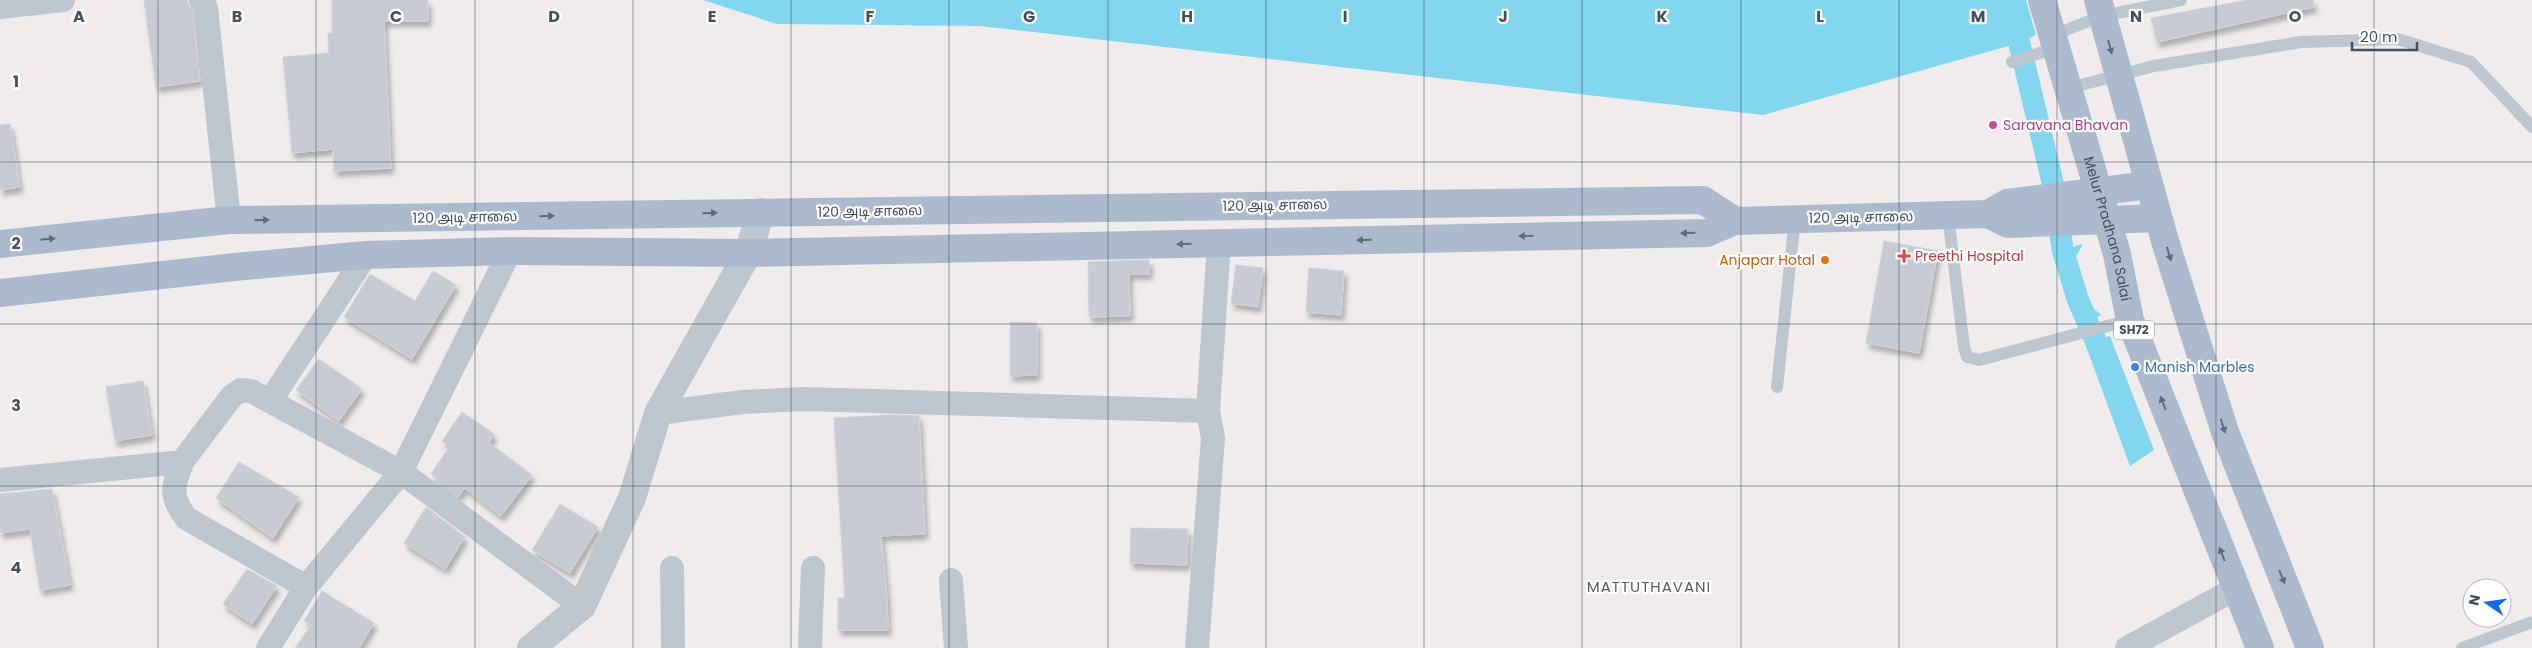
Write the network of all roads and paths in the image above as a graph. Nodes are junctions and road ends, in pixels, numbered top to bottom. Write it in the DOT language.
graph roads {
  1 [pos="63,0"];
  2 [pos="201,0"];
  3 [pos="2042,0"];
  4 [pos="2181,0"];
  5 [pos="0,7"];
  6 [pos="2100,8"];
  7 [pos="2051,44"];
  8 [pos="2012,62"];
  9 [pos="2117,74"];
  10 [pos="2070,88"];
  11 [pos="2532,127"];
  12 [pos="2149,185"];
  13 [pos="2099,191"];
  14 [pos="2051,210"];
  15 [pos="761,212"];
  16 [pos="1948,215"];
  17 [pos="1795,218"];
  18 [pos="2158,218"];
  19 [pos="229,220"];
  20 [pos="2107,220"];
  21 [pos="1735,221"];
  22 [pos="1219,243"];
  23 [pos="0,244"];
  24 [pos="510,251"];
  25 [pos="748,253"];
  26 [pos="366,255"];
  27 [pos="0,294"];
  28 [pos="2119,323"];
  29 [pos="1777,387"];
  30 [pos="270,401"];
  31 [pos="1208,411"];
  32 [pos="658,413"];
  33 [pos="182,462"];
  34 [pos="401,472"];
  35 [pos="0,480"];
  36 [pos="672,568"];
  37 [pos="813,568"];
  38 [pos="952,580"];
  39 [pos="306,587"];
  40 [pos="2235,589"];
  41 [pos="582,606"];
  42 [pos="2532,622"];
  43 [pos="268,648"];
  44 [pos="531,648"];
  45 [pos="673,648"];
  46 [pos="810,648"];
  47 [pos="956,648"];
  48 [pos="1197,648"];
  49 [pos="2127,648"];
  50 [pos="2260,648"];
  51 [pos="2310,648"];
  52 [pos="2462,648"];
  1 -- 5 [label="street"];
  2 -- 19 [label="street"];
  3 -- 7 [label="main road, Melur Pradhana Salai / SH72"];
  4 -- 6 [label="lane"];
  6 -- 7 [label="lane"];
  6 -- 9 [label="main road, one-way"];
  7 -- 8 [label="lane"];
  7 -- 10 [label="main road, Melur Pradhana Salai / SH72"];
  9 -- 10 [label="lane"];
  9 -- 11 [label="lane"];
  9 -- 12 [label="main road"];
  10 -- 13 [label="main road, Melur Pradhana Salai / SH72"];
  12 -- 13 [label="main road, 120 அடி சாலை"];
  12 -- 18 [label="main road"];
  13 -- 14 [label="main road, 120 அடி சாலை"];
  13 -- 20 [label="main road, Melur Pradhana Salai / SH72"];
  14 -- 16 [label="main road, 120 அடி சாலை"];
  14 -- 20 [label="main road, 120 அடி சாலை"];
  19 -- 15 [label="main road, 120 அடி சாலை, one-way"];
  15 -- 21 [label="main road, 120 அடி சாலை"];
  15 -- 25 [label="street"];
  16 -- 17 [label="main road, 120 அடி சாலை"];
  16 -- 28 [label="lane"];
  17 -- 21 [label="main road, 120 அடி சாலை"];
  17 -- 29 [label="lane"];
  18 -- 20 [label="main road, 120 அடி சாலை"];
  18 -- 51 [label="main road, one-way"];
  23 -- 19 [label="main road, 120 அடி சாலை, one-way"];
  20 -- 28 [label="main road, Melur Pradhana Salai / SH72"];
  21 -- 22 [label="main road, 120 அடி சாலை, one-way"];
  22 -- 25 [label="main road, 120 அடி சாலை, one-way"];
  22 -- 31 [label="street"];
  24 -- 25 [label="main road, 120 அடி சாலை"];
  24 -- 26 [label="main road, 120 அடி சாலை"];
  24 -- 34 [label="street"];
  25 -- 32 [label="street"];
  26 -- 27 [label="main road, 120 அடி சாலை"];
  26 -- 30 [label="street"];
  40 -- 28 [label="main road, Melur Pradhana Salai / SH72, one-way"];
  30 -- 33 [label="street"];
  30 -- 34 [label="street"];
  31 -- 32 [label="street"];
  31 -- 48 [label="street"];
  32 -- 41 [label="street"];
  33 -- 35 [label="street"];
  33 -- 39 [label="street"];
  34 -- 39 [label="street"];
  34 -- 41 [label="street"];
  36 -- 45 [label="street"];
  37 -- 46 [label="street"];
  38 -- 47 [label="street"];
  39 -- 43 [label="street"];
  40 -- 49 [label="street"];
  40 -- 50 [label="main road, Melur Pradhana Salai / SH72"];
  41 -- 44 [label="street"];
  42 -- 52 [label="lane"];
}
